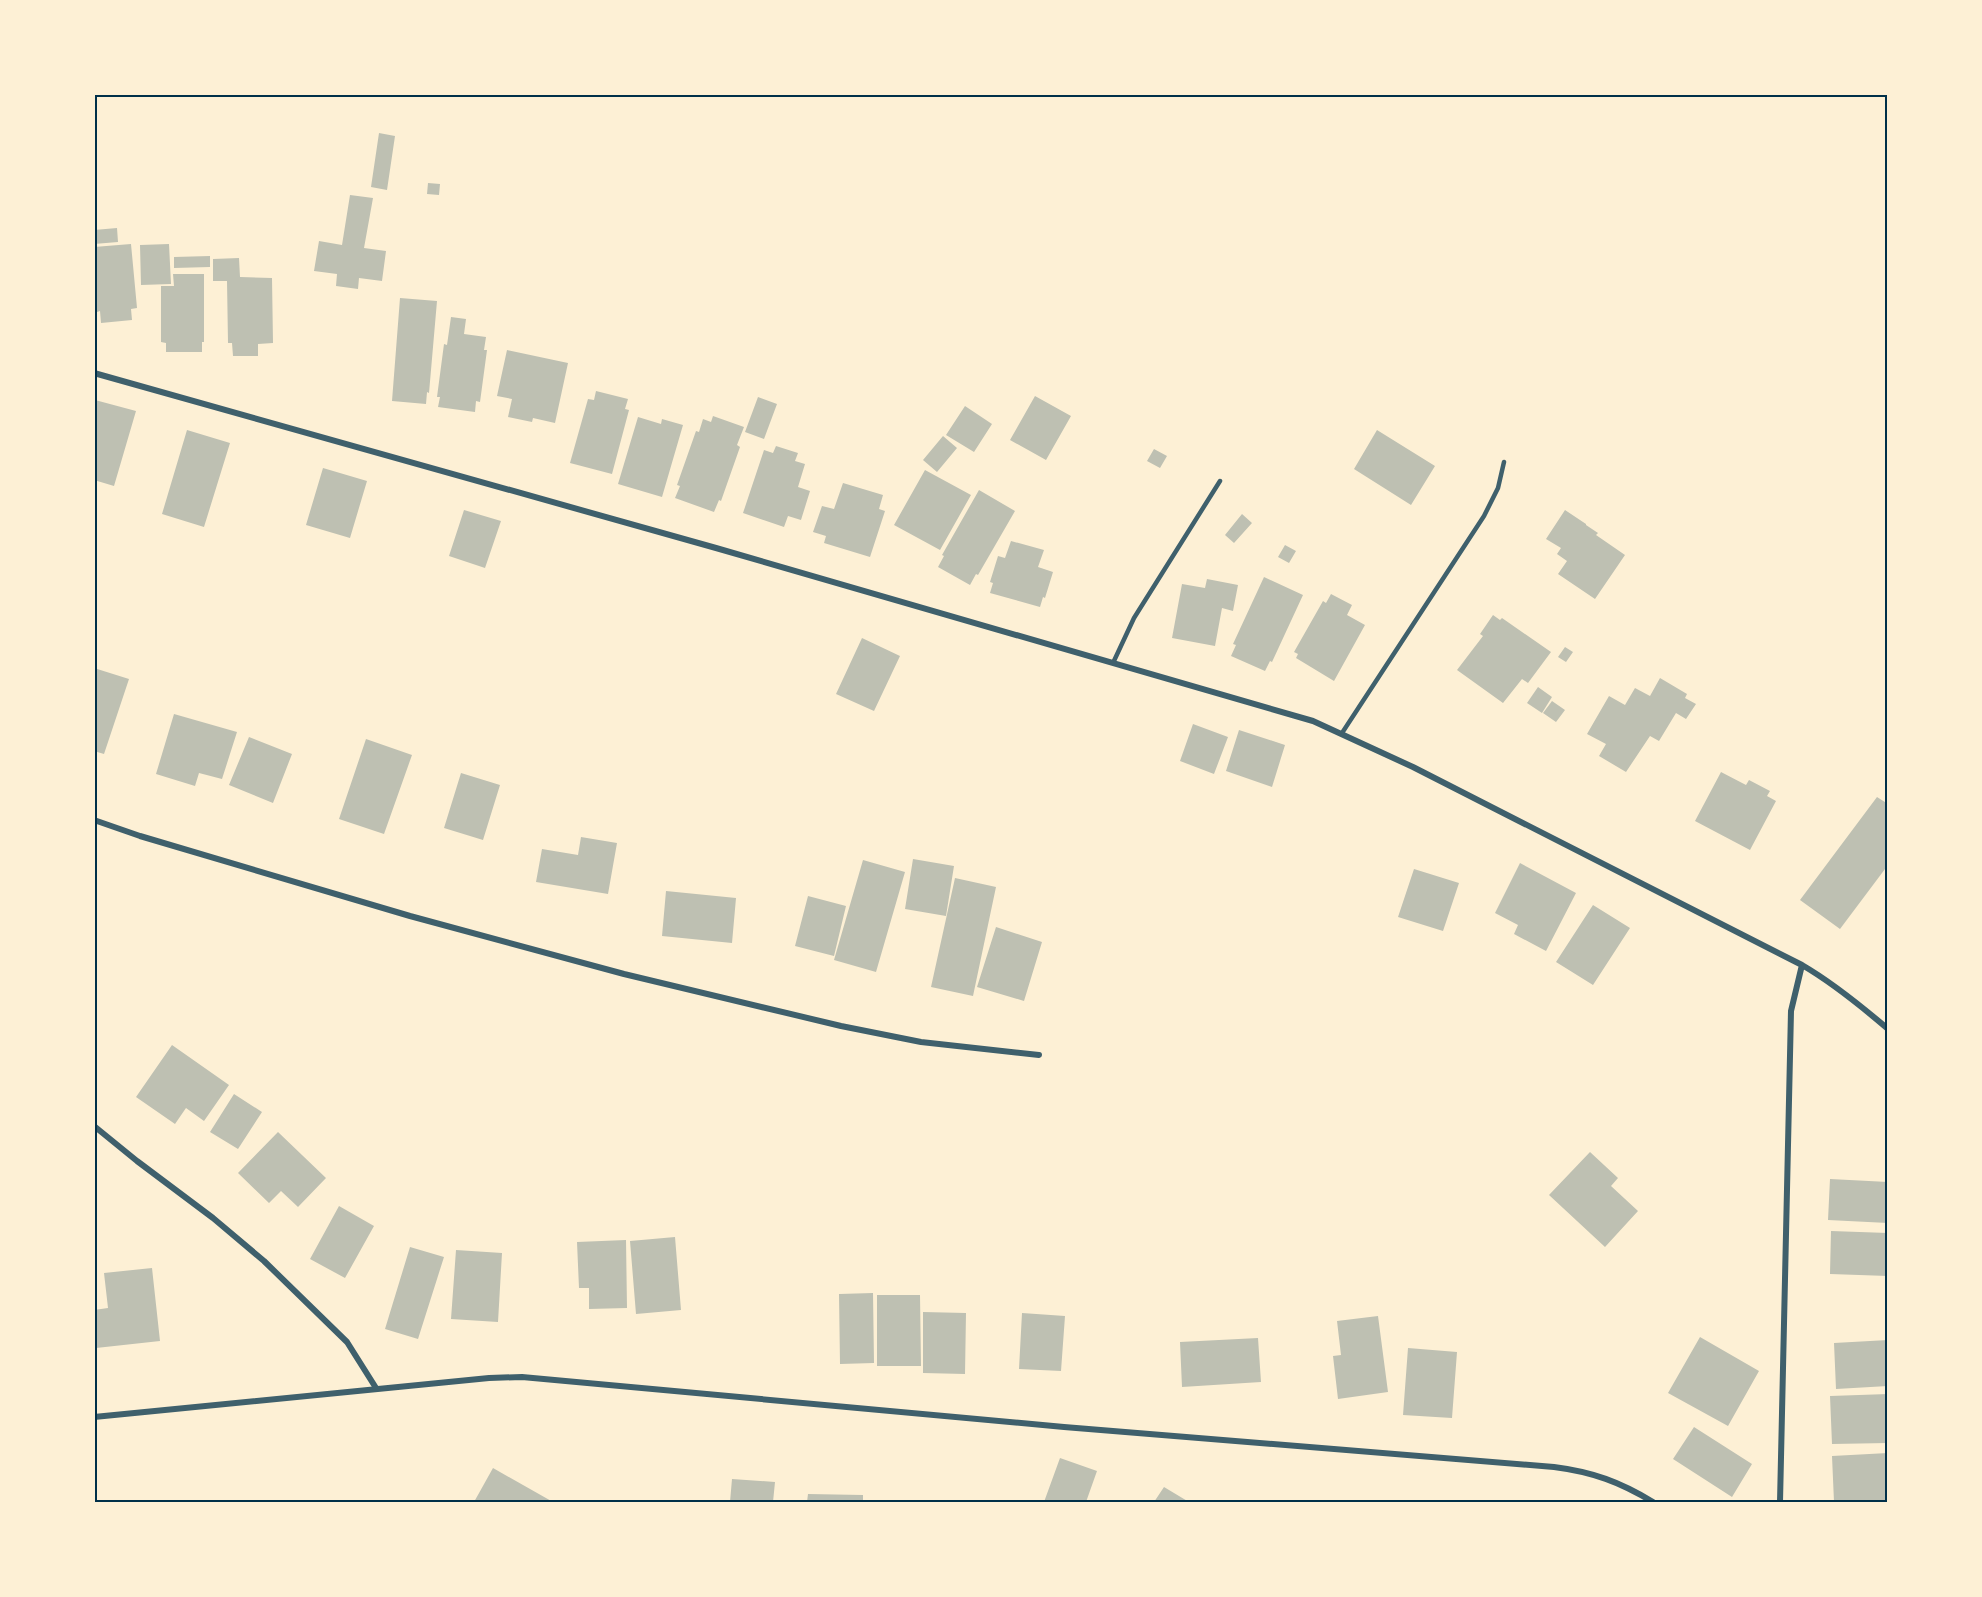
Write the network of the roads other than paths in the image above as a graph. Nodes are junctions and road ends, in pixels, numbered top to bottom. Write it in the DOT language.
graph roads {
  1 [pos="94,373"];
  2 [pos="1504,462"];
  3 [pos="1220,481"];
  4 [pos="1113,663"];
  5 [pos="1342,733"];
  6 [pos="94,820"];
  7 [pos="1802,965"];
  8 [pos="1887,1029"];
  9 [pos="1039,1055"];
  10 [pos="94,1126"];
  11 [pos="376,1388"];
  12 [pos="94,1417"];
  13 [pos="1653,1503"];
  14 [pos="1780,1503"];
  1 -- 4 [label="street"];
  2 -- 5 [label="lane"];
  3 -- 4 [label="lane"];
  4 -- 5 [label="street"];
  5 -- 7 [label="street"];
  6 -- 9 [label="street"];
  7 -- 8 [label="street"];
  7 -- 14 [label="street"];
  10 -- 11 [label="street"];
  11 -- 12 [label="street"];
  11 -- 13 [label="street"];
}
